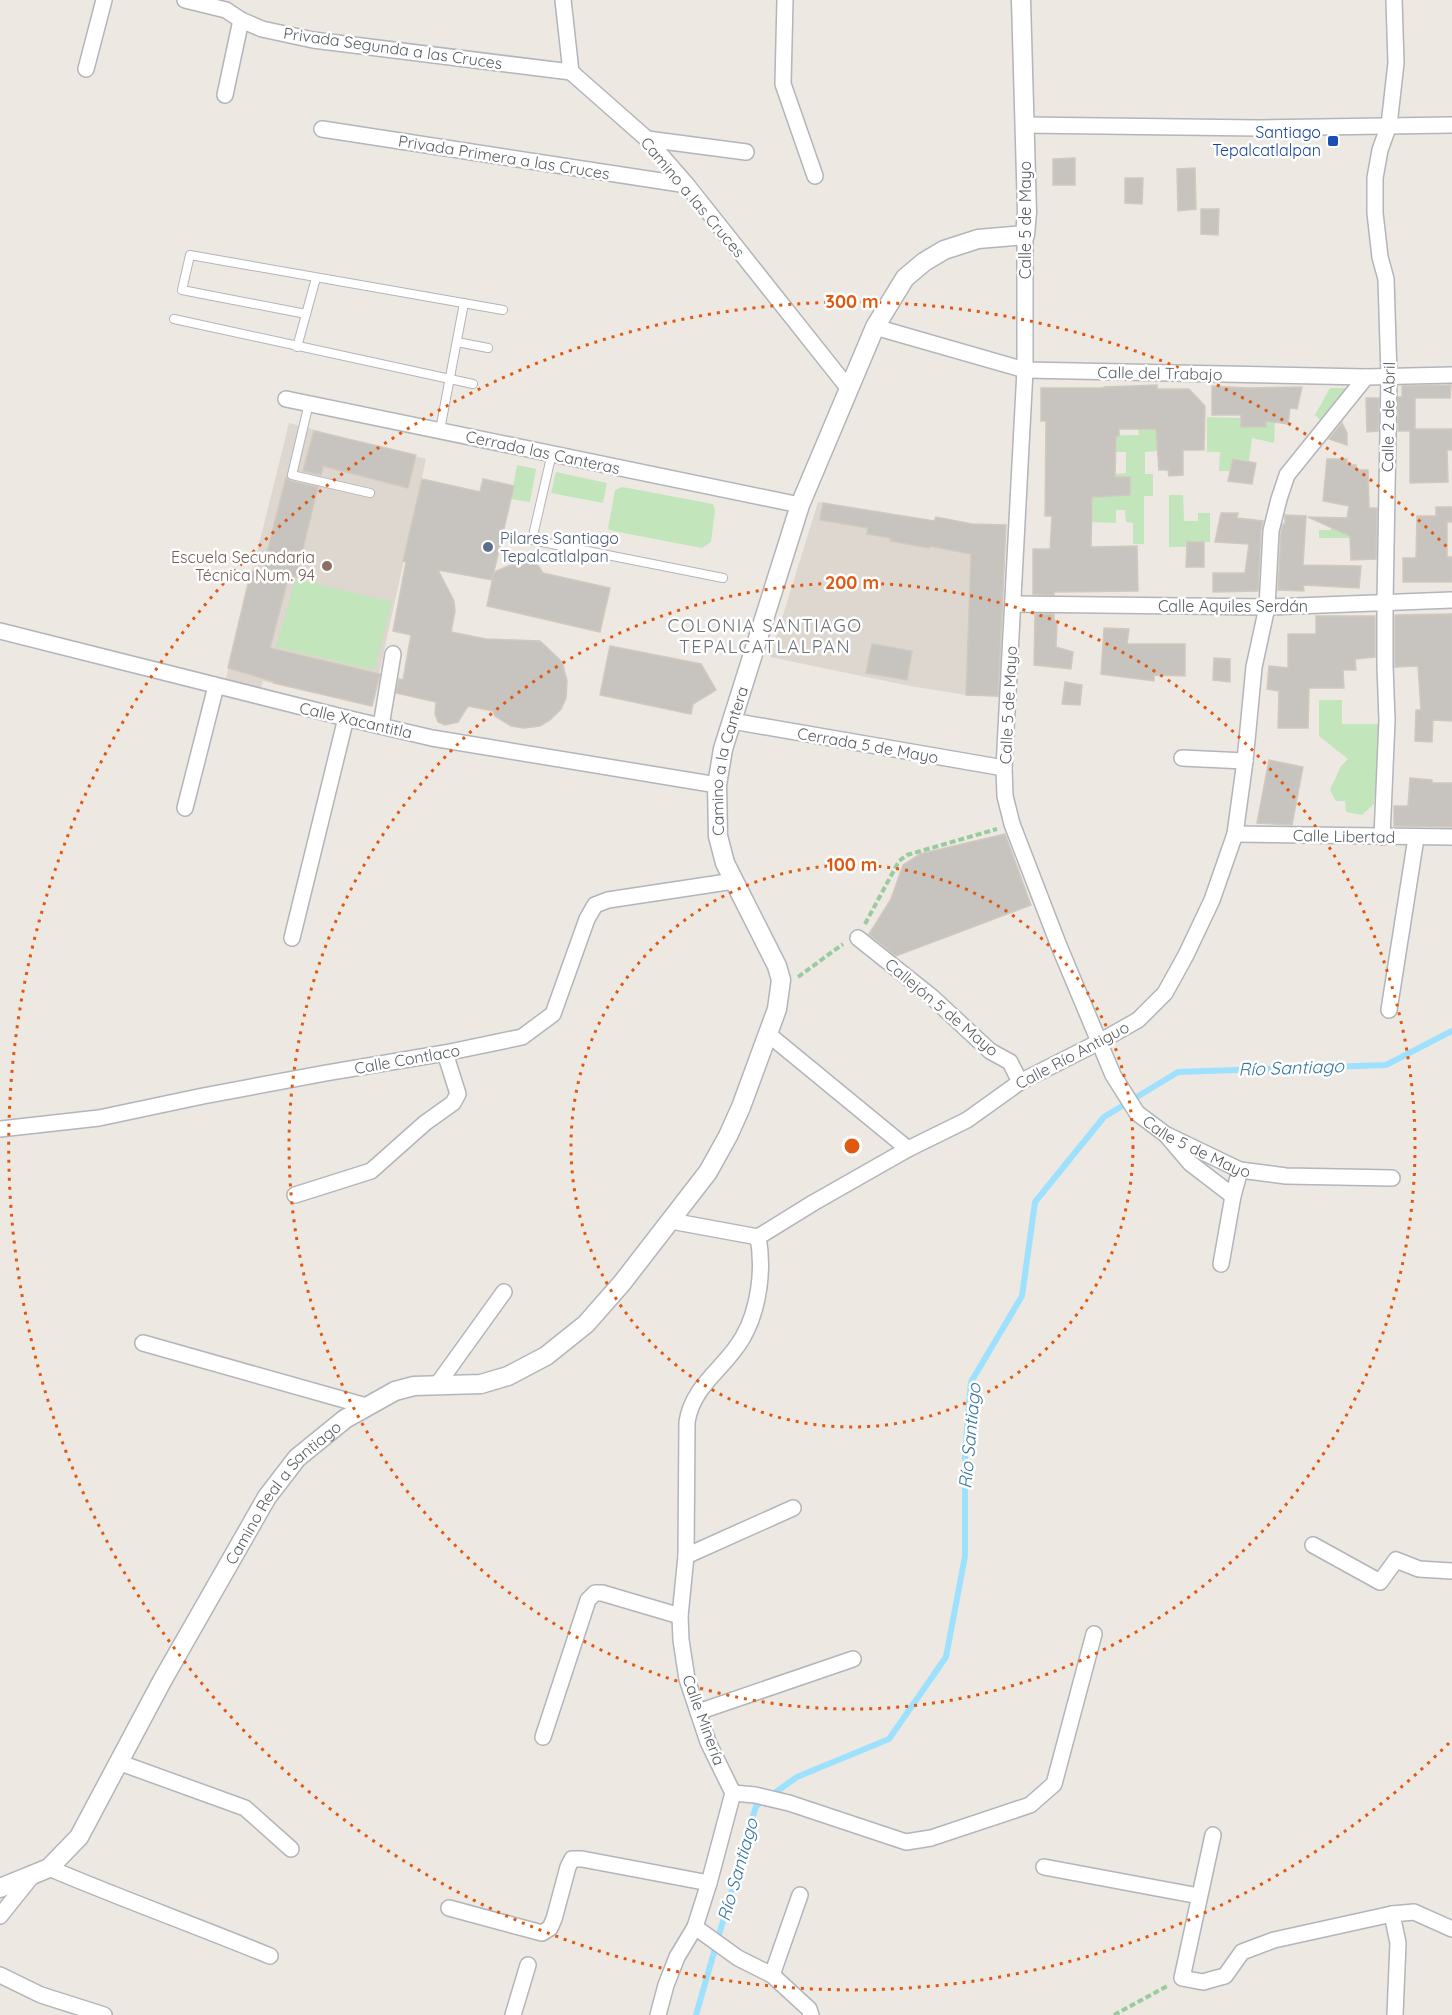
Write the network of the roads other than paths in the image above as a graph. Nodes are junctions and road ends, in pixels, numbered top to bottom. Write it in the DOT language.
graph roads {
  1 [pos="104,0"];
  2 [pos="185,0"];
  3 [pos="563,0"];
  4 [pos="785,0"];
  5 [pos="1021,0"];
  6 [pos="1394,0"];
  7 [pos="241,20"];
  8 [pos="86,69"];
  9 [pos="572,72"];
  10 [pos="225,95"];
  11 [pos="1024,125"];
  12 [pos="1389,125"];
  13 [pos="1452,125"];
  14 [pos="322,129"];
  15 [pos="647,139"];
  16 [pos="746,152"];
  17 [pos="815,176"];
  18 [pos="687,185"];
  19 [pos="1025,235"];
  20 [pos="316,278"];
  21 [pos="464,303"];
  22 [pos="503,310"];
  23 [pos="306,314"];
  24 [pos="174,319"];
  25 [pos="875,327"];
  26 [pos="457,342"];
  27 [pos="297,347"];
  28 [pos="488,348"];
  29 [pos="1025,370"];
  30 [pos="1452,375"];
  31 [pos="1389,376"];
  32 [pos="1366,377"];
  33 [pos="450,379"];
  34 [pos="473,384"];
  35 [pos="849,389"];
  36 [pos="286,399"];
  37 [pos="309,404"];
  38 [pos="440,430"];
  39 [pos="552,453"];
  40 [pos="370,494"];
  41 [pos="800,505"];
  42 [pos="723,578"];
  43 [pos="1452,600"];
  44 [pos="1385,602"];
  45 [pos="1014,604"];
  46 [pos="1267,608"];
  47 [pos="0,631"];
  48 [pos="393,654"];
  49 [pos="216,686"];
  50 [pos="346,718"];
  51 [pos="732,721"];
  52 [pos="381,726"];
  53 [pos="1182,758"];
  54 [pos="1245,761"];
  55 [pos="1004,768"];
  56 [pos="717,785"];
  57 [pos="185,808"];
  58 [pos="1236,834"];
  59 [pos="1383,837"];
  60 [pos="1452,837"];
  61 [pos="1416,838"];
  62 [pos="734,882"];
  63 [pos="292,938"];
  64 [pos="858,938"];
  65 [pos="1389,1010"];
  66 [pos="768,1034"];
  67 [pos="1099,1042"];
  68 [pos="446,1053"];
  69 [pos="1020,1082"];
  70 [pos="0,1129"];
  71 [pos="1165,1134"];
  72 [pos="908,1149"];
  73 [pos="1240,1170"];
  74 [pos="1392,1178"];
  75 [pos="295,1195"];
  76 [pos="1233,1196"];
  77 [pos="670,1221"];
  78 [pos="758,1237"];
  79 [pos="1221,1264"];
  80 [pos="504,1292"];
  81 [pos="143,1343"];
  82 [pos="437,1385"];
  83 [pos="366,1406"];
  84 [pos="793,1508"];
  85 [pos="1313,1545"];
  86 [pos="686,1556"];
  87 [pos="1452,1571"];
  88 [pos="680,1616"];
  89 [pos="1094,1635"];
  90 [pos="853,1659"];
  91 [pos="698,1712"];
  92 [pos="543,1737"];
  93 [pos="118,1762"];
  94 [pos="733,1793"];
  95 [pos="1213,1835"];
  96 [pos="291,1849"];
  97 [pos="1044,1868"];
  98 [pos="40,1872"];
  99 [pos="709,1883"];
  100 [pos="0,1888"];
  101 [pos="800,1895"];
  102 [pos="1199,1896"];
  103 [pos="5,1903"];
  104 [pos="449,1908"];
  105 [pos="1392,1914"];
  106 [pos="0,1916"];
  107 [pos="695,1927"];
  108 [pos="1452,1929"];
  109 [pos="270,1956"];
  110 [pos="528,1965"];
  111 [pos="0,1975"];
  112 [pos="772,1975"];
  113 [pos="104,2015"];
  114 [pos="513,2015"];
  115 [pos="658,2015"];
  116 [pos="811,2015"];
  117 [pos="1395,2015"];
  1 -- 8 [label="street"];
  2 -- 7 [label="street, Privada Segunda a las Cruces"];
  3 -- 9 [label="street"];
  4 -- 17 [label="street"];
  5 -- 11 [label="street, Calle 5 de Mayo"];
  6 -- 12 [label="street, Calle 2 de Abril"];
  7 -- 9 [label="street, Privada Segunda a las Cruces"];
  7 -- 10 [label="street"];
  9 -- 15 [label="street, Camino a las Cruces"];
  11 -- 12 [label="street"];
  11 -- 19 [label="street, Calle 5 de Mayo"];
  12 -- 13 [label="street"];
  12 -- 31 [label="street, Calle 2 de Abril"];
  14 -- 18 [label="street, Privada Primera a las Cruces"];
  15 -- 16 [label="street"];
  15 -- 18 [label="street, Camino a las Cruces"];
  18 -- 35 [label="street, Camino a las Cruces"];
  19 -- 25 [label="street, Camino a la Cantera"];
  19 -- 29 [label="street, Calle 5 de Mayo"];
  20 -- 21 [label="lane"];
  20 -- 23 [label="lane"];
  20 -- 23 [label="lane"];
  21 -- 22 [label="lane"];
  21 -- 26 [label="lane"];
  23 -- 27 [label="lane"];
  24 -- 27 [label="lane"];
  25 -- 29 [label="street, Calle del Trabajo"];
  25 -- 35 [label="street, Camino a la Cantera"];
  26 -- 28 [label="lane"];
  26 -- 33 [label="lane"];
  27 -- 33 [label="lane"];
  29 -- 32 [label="street, Calle del Trabajo"];
  29 -- 45 [label="street, Calle 5 de Mayo"];
  30 -- 31 [label="street, Calle del Trabajo"];
  31 -- 32 [label="street, Calle del Trabajo"];
  31 -- 44 [label="street, Calle 2 de Abril"];
  32 -- 46 [label="street, Calle Río Antiguo"];
  33 -- 34 [label="lane"];
  33 -- 38 [label="lane"];
  35 -- 41 [label="street, Camino a la Cantera"];
  36 -- 37 [label="street, Cerrada las Canteras"];
  37 -- 38 [label="street, Cerrada las Canteras"];
  37 -- 40 [label="lane"];
  38 -- 39 [label="street, Cerrada las Canteras"];
  39 -- 41 [label="street, Cerrada las Canteras"];
  39 -- 42 [label="lane"];
  41 -- 51 [label="street, Camino a la Cantera"];
  43 -- 44 [label="street, Calle Aquiles Serdán"];
  44 -- 46 [label="street, Calle Aquiles Serdán"];
  44 -- 59 [label="street, Calle 2 de Abril"];
  45 -- 46 [label="street, Calle Aquiles Serdán"];
  45 -- 55 [label="street, Calle 5 de Mayo"];
  46 -- 54 [label="street, Calle Río Antiguo"];
  47 -- 49 [label="street, Calle Xacantitla"];
  48 -- 52 [label="street"];
  49 -- 50 [label="street, Calle Xacantitla"];
  49 -- 57 [label="street"];
  50 -- 52 [label="street, Calle Xacantitla"];
  50 -- 63 [label="street"];
  51 -- 55 [label="street, Cerrada 5 de Mayo"];
  51 -- 56 [label="street, Camino a la Cantera"];
  52 -- 56 [label="street, Calle Xacantitla"];
  53 -- 54 [label="street"];
  54 -- 58 [label="street, Calle Río Antiguo"];
  55 -- 67 [label="street, Calle 5 de Mayo"];
  56 -- 62 [label="street, Camino a la Cantera"];
  58 -- 59 [label="street, Calle Libertad"];
  58 -- 67 [label="street, Calle Río Antiguo"];
  59 -- 61 [label="street, Calle Libertad"];
  60 -- 61 [label="street, Calle Libertad"];
  61 -- 65 [label="street"];
  62 -- 66 [label="street, Camino a la Cantera"];
  62 -- 68 [label="street, Calle Contlaco"];
  64 -- 69 [label="street, Callejón 5 de Mayo"];
  66 -- 72 [label="street"];
  66 -- 77 [label="street, Camino a la Cantera"];
  67 -- 69 [label="street, Calle Río Antiguo"];
  67 -- 71 [label="street, Calle 5 de Mayo"];
  68 -- 70 [label="street, Calle Contlaco"];
  68 -- 75 [label="street"];
  69 -- 72 [label="street, Calle Río Antiguo"];
  71 -- 73 [label="street, Calle 5 de Mayo"];
  71 -- 76 [label="street"];
  72 -- 78 [label="street, Calle Río Antiguo"];
  73 -- 74 [label="street, Calle 5 de Mayo"];
  73 -- 76 [label="street"];
  76 -- 79 [label="street"];
  77 -- 78 [label="street"];
  77 -- 82 [label="street, Camino Real a Santiago"];
  78 -- 86 [label="street, Calle Minería"];
  80 -- 82 [label="street"];
  81 -- 83 [label="street"];
  82 -- 83 [label="street, Camino Real a Santiago"];
  83 -- 93 [label="street, Camino Real a Santiago"];
  84 -- 86 [label="street"];
  85 -- 87 [label="street"];
  86 -- 88 [label="street, Calle Minería"];
  88 -- 91 [label="street, Calle Minería"];
  88 -- 92 [label="street"];
  89 -- 94 [label="street"];
  90 -- 91 [label="street"];
  91 -- 94 [label="street, Calle Minería"];
  93 -- 96 [label="street"];
  93 -- 98 [label="street, Camino Real a Santiago"];
  94 -- 99 [label="street"];
  95 -- 102 [label="street"];
  97 -- 102 [label="street"];
  98 -- 100 [label="street, Camino Real a Santiago"];
  98 -- 103 [label="street"];
  98 -- 109 [label="street"];
  99 -- 104 [label="street"];
  99 -- 107 [label="street"];
  101 -- 112 [label="street"];
  102 -- 105 [label="street"];
  103 -- 106 [label="street"];
  105 -- 108 [label="street"];
  105 -- 117 [label="street"];
  107 -- 112 [label="street"];
  107 -- 115 [label="street"];
  110 -- 114 [label="street"];
  111 -- 113 [label="street"];
  112 -- 116 [label="street"];
}
